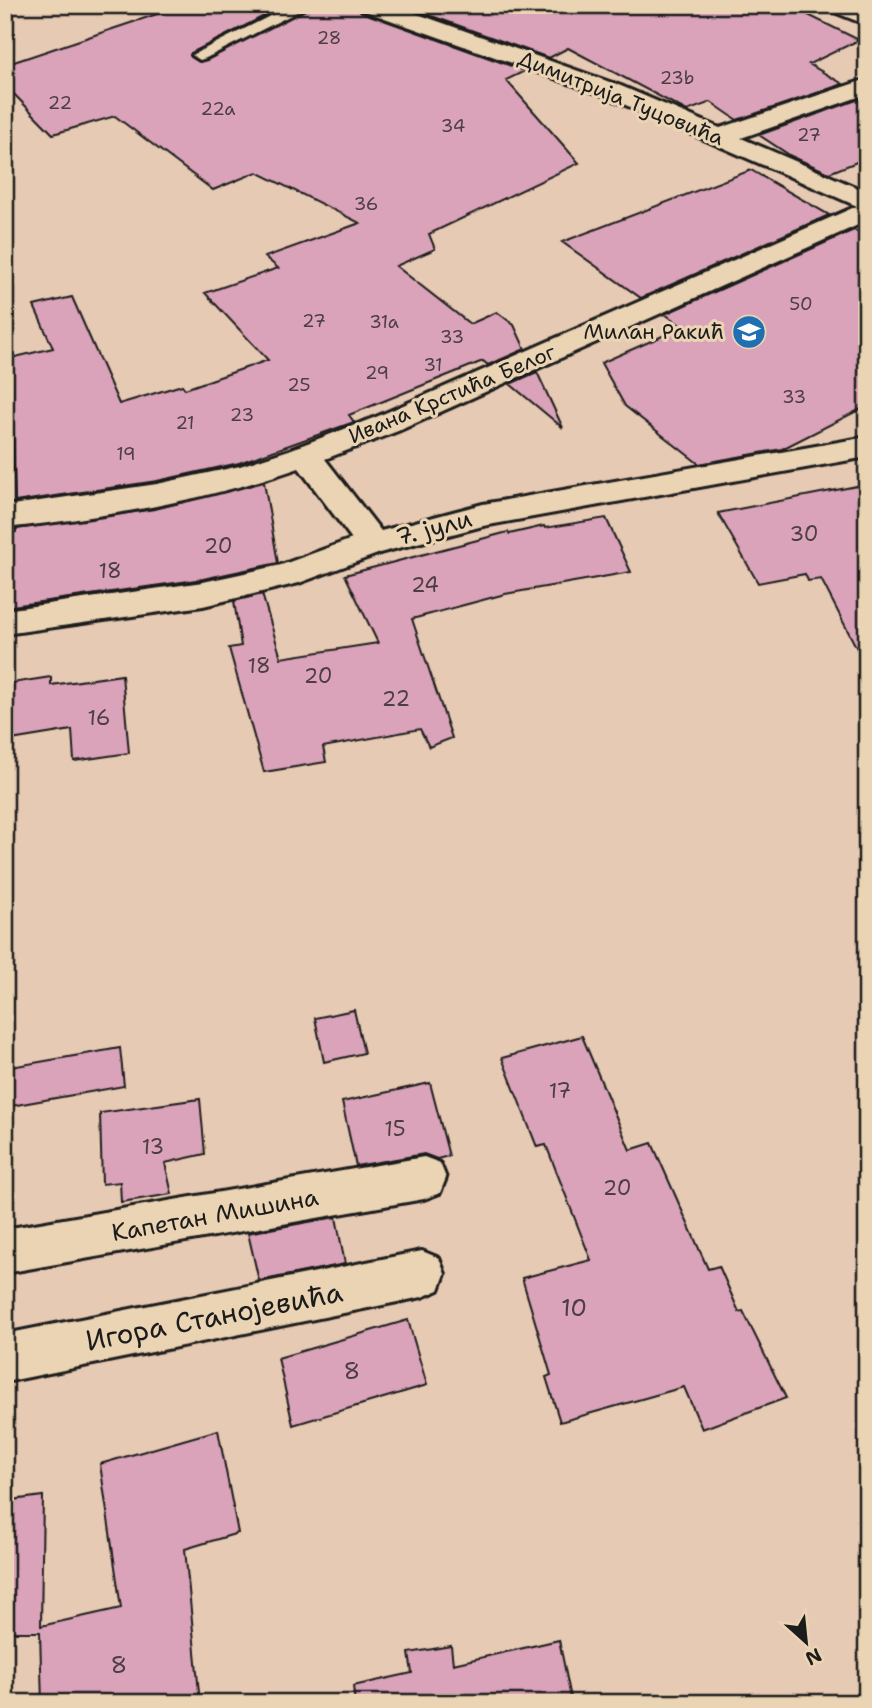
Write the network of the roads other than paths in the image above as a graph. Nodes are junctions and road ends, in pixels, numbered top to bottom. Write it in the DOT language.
graph roads {
  1 [pos="304,5"];
  2 [pos="370,5"];
  3 [pos="837,5"];
  4 [pos="867,18"];
  5 [pos="200,55"];
  6 [pos="867,86"];
  7 [pos="719,137"];
  8 [pos="867,201"];
  9 [pos="867,211"];
  10 [pos="867,447"];
  11 [pos="306,455"];
  12 [pos="5,517"];
  13 [pos="373,544"];
  14 [pos="5,622"];
  15 [pos="424,1178"];
  16 [pos="5,1251"];
  17 [pos="422,1274"];
  18 [pos="5,1358"];
  1 -- 5 [label="lane"];
  2 -- 7 [label="street, Димитрија Туцовића"];
  3 -- 4 [label="street"];
  6 -- 7 [label="street"];
  7 -- 8 [label="street, Димитрија Туцовића"];
  9 -- 11 [label="street, Ивана Крстића Белог"];
  10 -- 13 [label="street, 7. јули"];
  11 -- 12 [label="street, Ивана Крстића Белог"];
  11 -- 13 [label="street"];
  13 -- 14 [label="street, 7. јули"];
  15 -- 16 [label="street, Капетан Мишина"];
  17 -- 18 [label="street, Игора Станојевића"];
}
